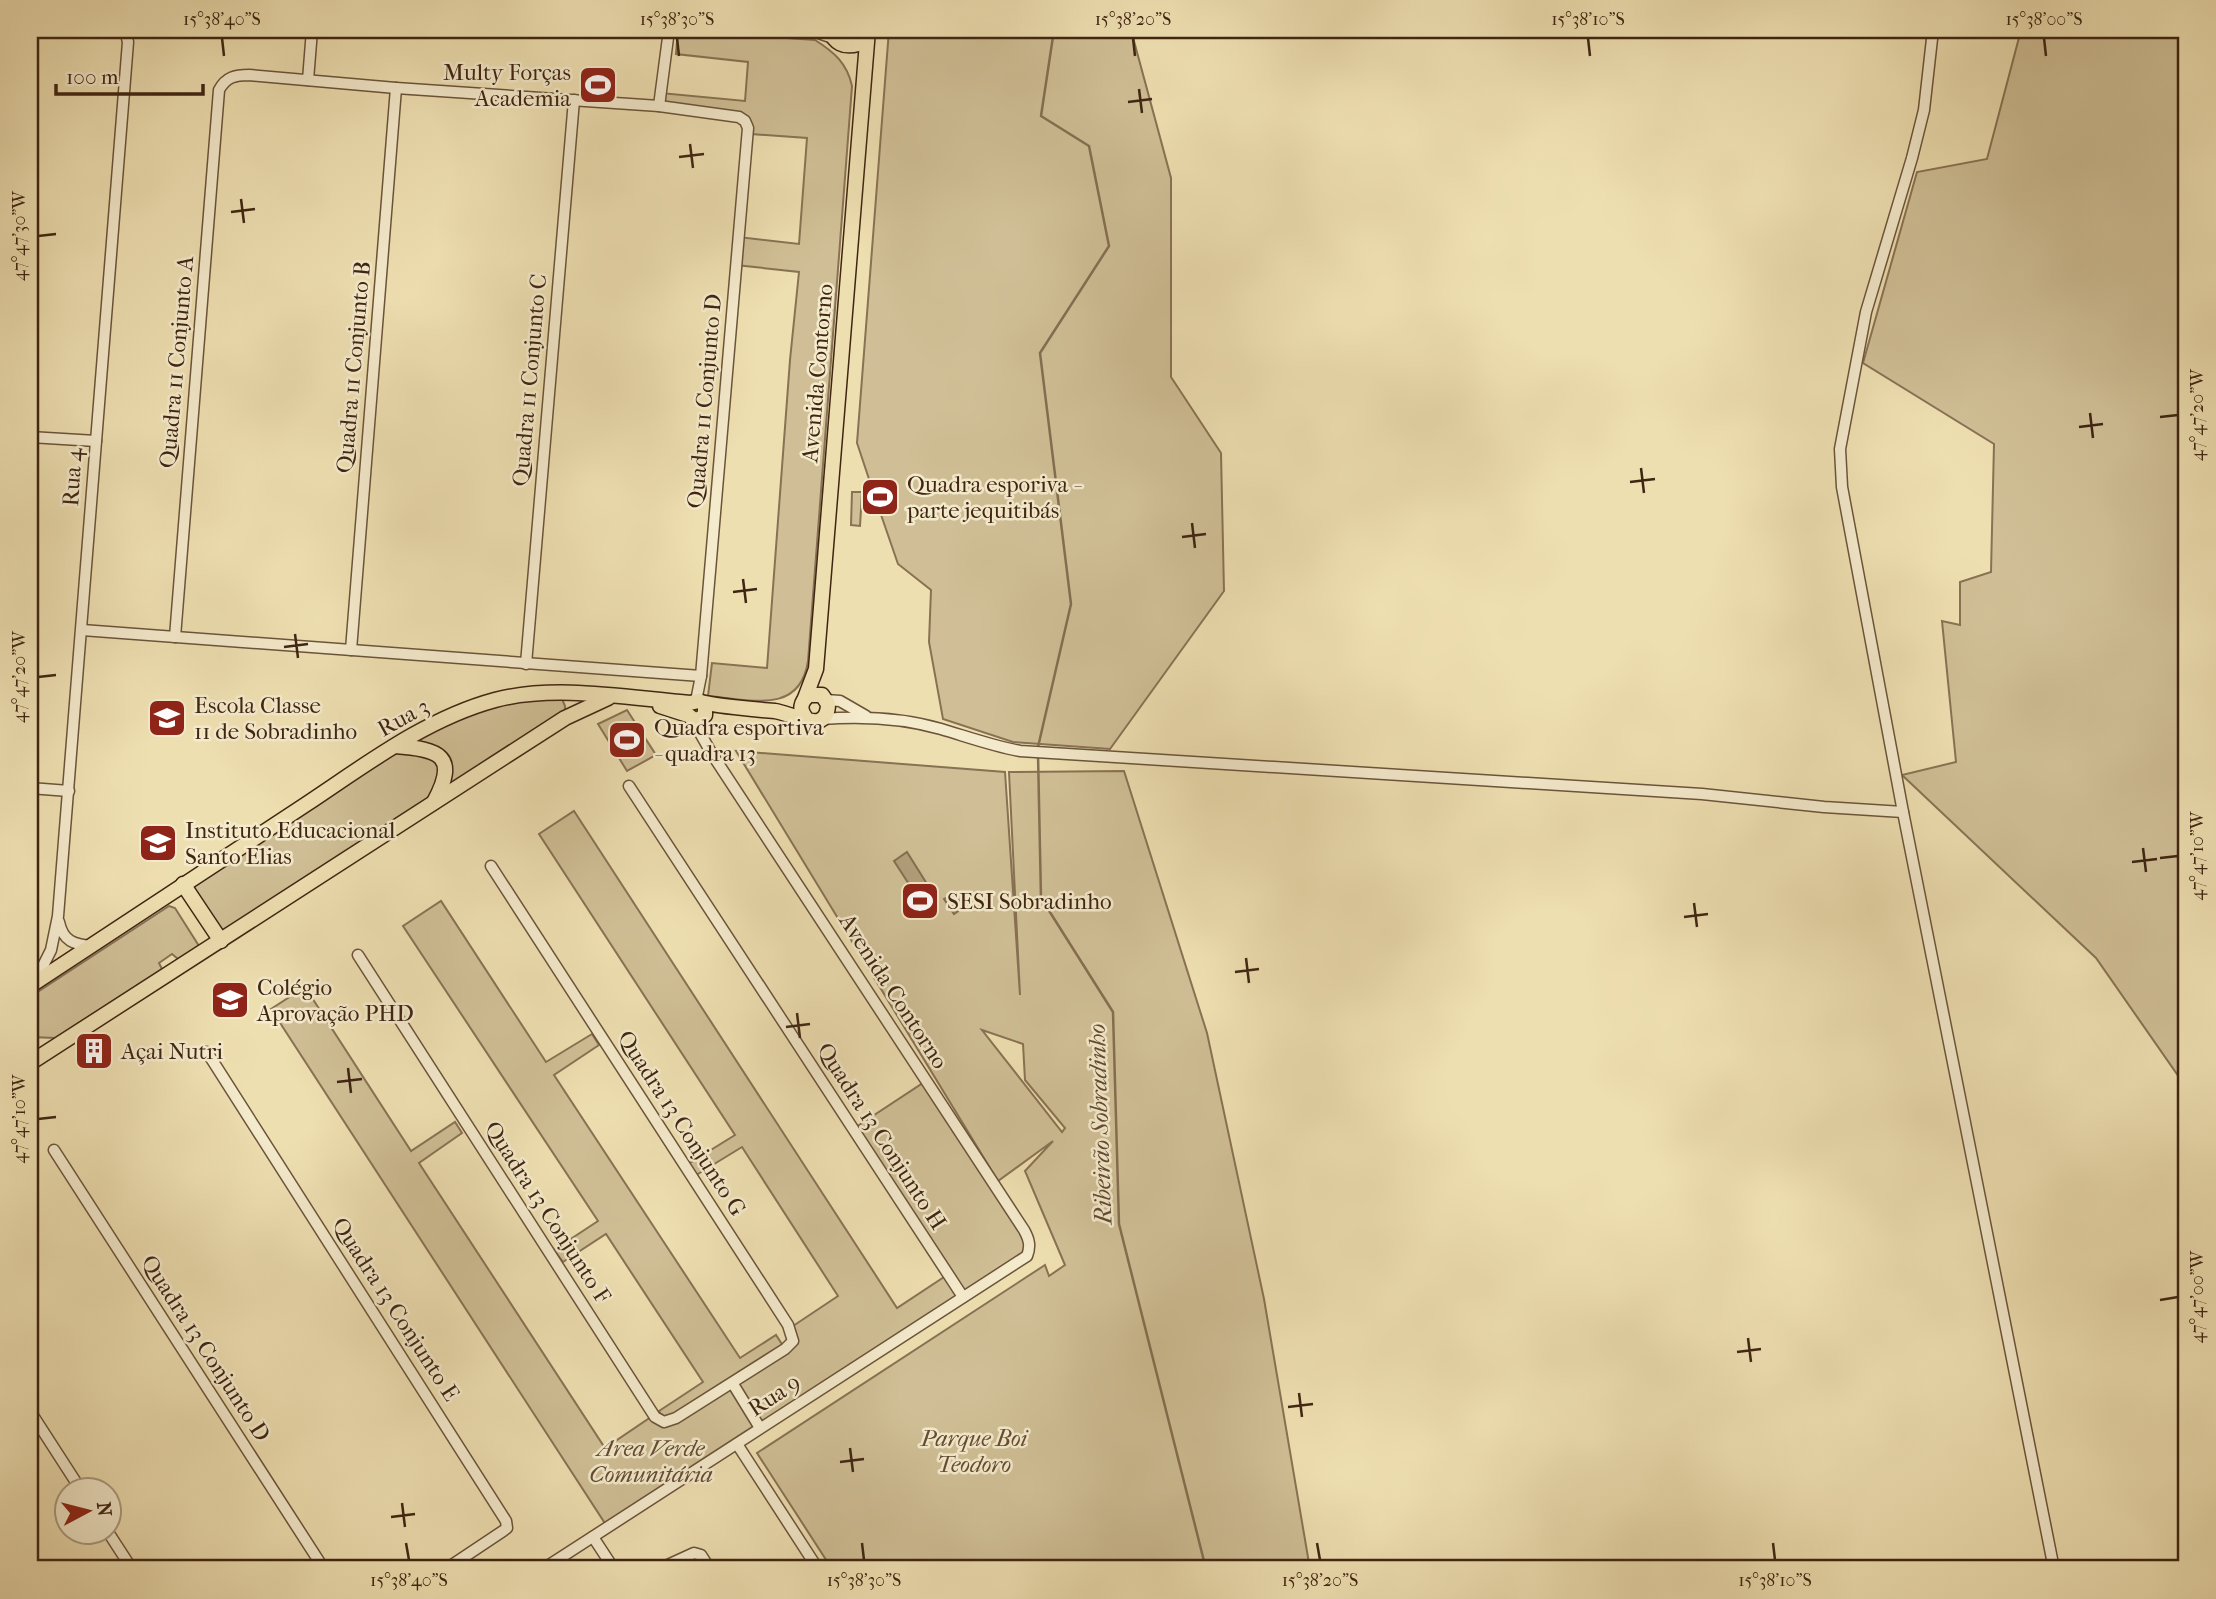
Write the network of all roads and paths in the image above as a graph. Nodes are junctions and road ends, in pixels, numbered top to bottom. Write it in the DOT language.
graph roads {
  1 [pos="125,30"];
  2 [pos="132,30"];
  3 [pos="312,30"];
  4 [pos="669,30"];
  5 [pos="810,30"];
  6 [pos="868,30"];
  7 [pos="1933,30"];
  8 [pos="836,38"];
  9 [pos="128,42"];
  10 [pos="307,80"];
  11 [pos="863,82"];
  12 [pos="396,89"];
  13 [pos="573,100"];
  14 [pos="659,106"];
  15 [pos="30,437"];
  16 [pos="96,441"];
  17 [pos="82,630"];
  18 [pos="175,637"];
  19 [pos="351,650"];
  20 [pos="526,664"];
  21 [pos="816,669"];
  22 [pos="701,676"];
  23 [pos="558,694"];
  24 [pos="612,696"];
  25 [pos="826,699"];
  26 [pos="804,700"];
  27 [pos="697,711"];
  28 [pos="779,712"];
  29 [pos="866,716"];
  30 [pos="565,718"];
  31 [pos="806,718"];
  32 [pos="825,719"];
  33 [pos="395,746"];
  34 [pos="629,786"];
  35 [pos="30,788"];
  36 [pos="69,791"];
  37 [pos="433,804"];
  38 [pos="1903,813"];
  39 [pos="491,866"];
  40 [pos="183,884"];
  41 [pos="58,916"];
  42 [pos="221,941"];
  43 [pos="94,946"];
  44 [pos="358,955"];
  45 [pos="32,984"];
  46 [pos="207,1052"];
  47 [pos="30,1063"];
  48 [pos="54,1150"];
  49 [pos="1027,1256"];
  50 [pos="963,1297"];
  51 [pos="733,1384"];
  52 [pos="30,1411"];
  53 [pos="760,1429"];
  54 [pos="737,1444"];
  55 [pos="72,1476"];
  56 [pos="593,1537"];
  57 [pos="117,1546"];
  58 [pos="132,1569"];
  59 [pos="324,1569"];
  60 [pos="446,1569"];
  61 [pos="543,1569"];
  62 [pos="614,1569"];
  63 [pos="659,1569"];
  64 [pos="710,1569"];
  65 [pos="818,1569"];
  66 [pos="2054,1569"];
  1 -- 9 [label="street"];
  2 -- 9 [label="street"];
  3 -- 10 [label="street"];
  4 -- 14 [label="street"];
  5 -- 8 [label="street"];
  6 -- 8 [label="main road"];
  6 -- 11 [label="main road, Avenida Contorno"];
  7 -- 38 [label="street"];
  8 -- 11 [label="main road"];
  9 -- 16 [label="street, Rua 4"];
  10 -- 12 [label="street"];
  10 -- 18 [label="street, Quadra 11 Conjunto A"];
  11 -- 21 [label="main road, Avenida Contorno"];
  12 -- 13 [label="street"];
  12 -- 19 [label="street, Quadra 11 Conjunto B"];
  13 -- 14 [label="street"];
  13 -- 20 [label="street, Quadra 11 Conjunto C"];
  14 -- 22 [label="street, Quadra 11 Conjunto D"];
  15 -- 16 [label="street"];
  16 -- 17 [label="street, Rua 4"];
  17 -- 18 [label="street"];
  17 -- 36 [label="street, Rua 4"];
  18 -- 19 [label="street"];
  19 -- 20 [label="street"];
  20 -- 22 [label="street"];
  21 -- 25 [label="main road, Avenida Contorno"];
  21 -- 26 [label="main road, Avenida Contorno"];
  22 -- 27 [label="street, Quadra 11 Conjunto D"];
  23 -- 24 [label="main road, Rua 3"];
  23 -- 30 [label="main road"];
  23 -- 33 [label="main road, Rua 3"];
  24 -- 27 [label="main road, Rua 3"];
  24 -- 30 [label="main road"];
  25 -- 26 [label="main road"];
  25 -- 29 [label="street"];
  25 -- 32 [label="main road"];
  26 -- 28 [label="main road"];
  26 -- 31 [label="main road"];
  27 -- 28 [label="main road"];
  27 -- 49 [label="street, Avenida Contorno"];
  28 -- 31 [label="main road"];
  29 -- 32 [label="street"];
  29 -- 38 [label="street"];
  30 -- 37 [label="main road"];
  31 -- 32 [label="main road"];
  33 -- 37 [label="main road"];
  33 -- 40 [label="main road, Rua 3"];
  34 -- 50 [label="street, Quadra 13 Conjunto H"];
  35 -- 36 [label="street"];
  36 -- 41 [label="street, Rua 4"];
  37 -- 42 [label="main road"];
  38 -- 66 [label="street"];
  39 -- 51 [label="street, Quadra 13 Conjunto G"];
  40 -- 42 [label="main road"];
  40 -- 43 [label="main road, Rua 3"];
  41 -- 43 [label="street"];
  41 -- 45 [label="street, Rua 4"];
  42 -- 47 [label="main road"];
  43 -- 45 [label="main road, Rua 3"];
  44 -- 51 [label="street, Quadra 13 Conjunto F"];
  46 -- 60 [label="street, Quadra 13 Conjunto E"];
  48 -- 59 [label="street, Quadra 13 Conjunto D"];
  49 -- 50 [label="street, Rua 9"];
  50 -- 53 [label="street, Rua 9"];
  51 -- 53 [label="street"];
  52 -- 55 [label="street"];
  53 -- 54 [label="street, Rua 9"];
  54 -- 56 [label="street, Rua 9"];
  54 -- 65 [label="street"];
  56 -- 61 [label="street, Rua 9"];
  56 -- 62 [label="street"];
  57 -- 58 [label="street"];
  63 -- 64 [label="street"];
}
